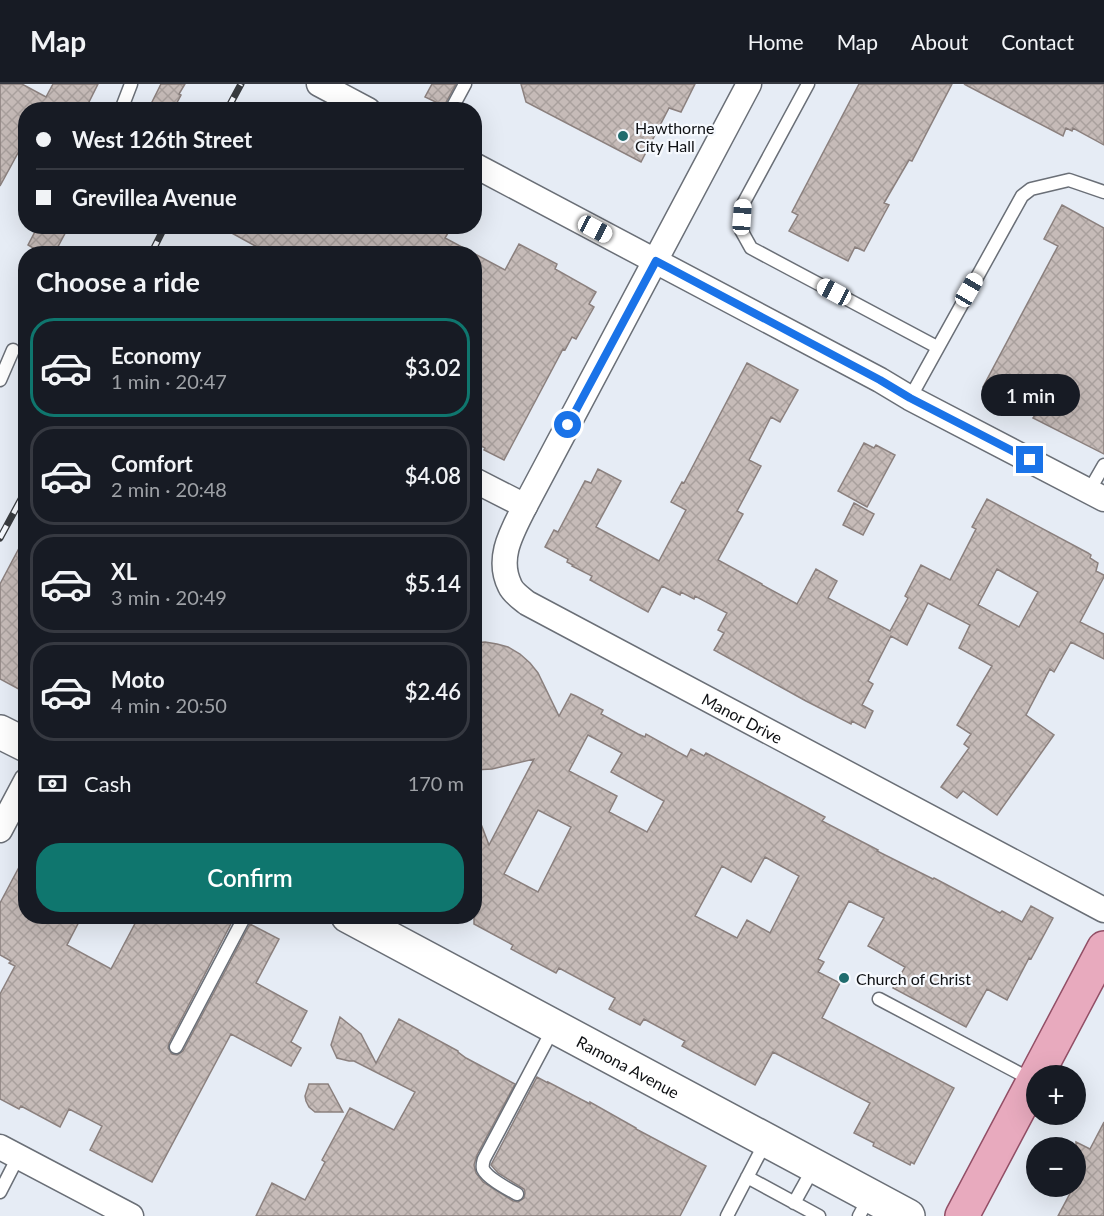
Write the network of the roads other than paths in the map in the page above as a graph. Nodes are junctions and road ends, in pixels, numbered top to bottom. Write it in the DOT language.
graph roads {
  1 [pos="131,84"];
  2 [pos="465,84"];
  3 [pos="749,84"];
  4 [pos="808,84"];
  5 [pos="335,88"];
  6 [pos="124,102"];
  7 [pos="356,102"];
  8 [pos="455,102"];
  9 [pos="482,169"];
  10 [pos="1104,192"];
  11 [pos="656,261"];
  12 [pos="937,347"];
  13 [pos="13,350"];
  14 [pos="0,380"];
  15 [pos="910,398"];
  16 [pos="1104,465"];
  17 [pos="482,484"];
  18 [pos="1097,495"];
  19 [pos="525,507"];
  20 [pos="0,732"];
  21 [pos="18,741"];
  22 [pos="18,796"];
  23 [pos="0,830"];
  24 [pos="1104,910"];
  25 [pos="241,924"];
  26 [pos="363,924"];
  27 [pos="1104,948"];
  28 [pos="879,999"];
  29 [pos="555,1027"];
  30 [pos="176,1047"];
  31 [pos="1042,1065"];
  32 [pos="1026,1077"];
  33 [pos="1026,1096"];
  34 [pos="767,1140"];
  35 [pos="9,1152"];
  36 [pos="815,1166"];
  37 [pos="747,1177"];
  38 [pos="0,1192"];
  39 [pos="517,1194"];
  40 [pos="794,1203"];
  41 [pos="865,1206"];
  42 [pos="131,1216"];
  43 [pos="727,1216"];
  44 [pos="819,1216"];
  45 [pos="908,1216"];
  46 [pos="962,1216"];
  1 -- 6 [label="lane"];
  2 -- 8 [label="lane"];
  3 -- 11 [label="street, Manor Drive"];
  4 -- 12 [label="lane"];
  5 -- 7 [label="street"];
  9 -- 11 [label="street"];
  10 -- 12 [label="lane"];
  11 -- 15 [label="street"];
  11 -- 19 [label="street, Manor Drive"];
  12 -- 15 [label="lane"];
  13 -- 14 [label="lane"];
  15 -- 18 [label="street"];
  16 -- 18 [label="lane"];
  17 -- 19 [label="street"];
  19 -- 24 [label="street, Manor Drive"];
  20 -- 21 [label="street"];
  22 -- 23 [label="street"];
  25 -- 30 [label="lane"];
  26 -- 29 [label="street, Ramona Avenue"];
  27 -- 31 [label="main road"];
  28 -- 32 [label="lane"];
  29 -- 34 [label="street, Ramona Avenue"];
  29 -- 39 [label="lane"];
  33 -- 46 [label="main road"];
  34 -- 36 [label="street, Ramona Avenue"];
  34 -- 37 [label="lane"];
  35 -- 38 [label="lane"];
  35 -- 42 [label="street"];
  36 -- 40 [label="lane"];
  36 -- 41 [label="street, Ramona Avenue"];
  37 -- 40 [label="lane"];
  37 -- 43 [label="lane"];
  40 -- 44 [label="lane"];
  41 -- 45 [label="street, Ramona Avenue"];
}
